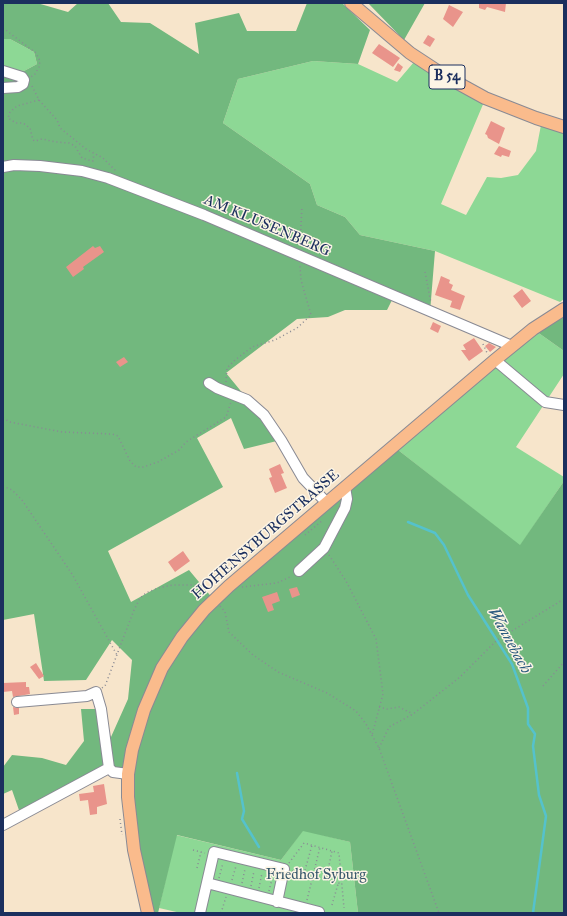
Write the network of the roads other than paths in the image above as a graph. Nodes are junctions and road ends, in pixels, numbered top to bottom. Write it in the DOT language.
graph roads {
  1 [pos="351,3"];
  2 [pos="3,71"];
  3 [pos="3,88"];
  4 [pos="564,126"];
  5 [pos="3,167"];
  6 [pos="564,309"];
  7 [pos="512,346"];
  8 [pos="493,361"];
  9 [pos="209,383"];
  10 [pos="564,405"];
  11 [pos="345,487"];
  12 [pos="326,502"];
  13 [pos="299,571"];
  14 [pos="18,702"];
  15 [pos="109,768"];
  16 [pos="128,774"];
  17 [pos="3,825"];
  18 [pos="207,883"];
  19 [pos="272,900"];
  20 [pos="319,912"];
  21 [pos="148,913"];
  22 [pos="200,913"];
  1 -- 4 [label="main road, B 54"];
  2 -- 3 [label="street"];
  5 -- 7 [label="street, AM KLUSENBERG"];
  6 -- 7 [label="main road, HOHENSYBURGSTRASSE"];
  7 -- 8 [label="main road, HOHENSYBURGSTRASSE"];
  8 -- 10 [label="street"];
  8 -- 11 [label="main road, HOHENSYBURGSTRASSE"];
  9 -- 12 [label="street"];
  11 -- 12 [label="main road, HOHENSYBURGSTRASSE"];
  11 -- 13 [label="street"];
  12 -- 16 [label="main road, HOHENSYBURGSTRASSE"];
  14 -- 15 [label="street"];
  15 -- 16 [label="street"];
  15 -- 17 [label="street"];
  16 -- 21 [label="main road, HOHENSYBURGSTRASSE"];
  18 -- 19 [label="street"];
  18 -- 19 [label="street"];
  18 -- 22 [label="street"];
  19 -- 20 [label="street"];
}
